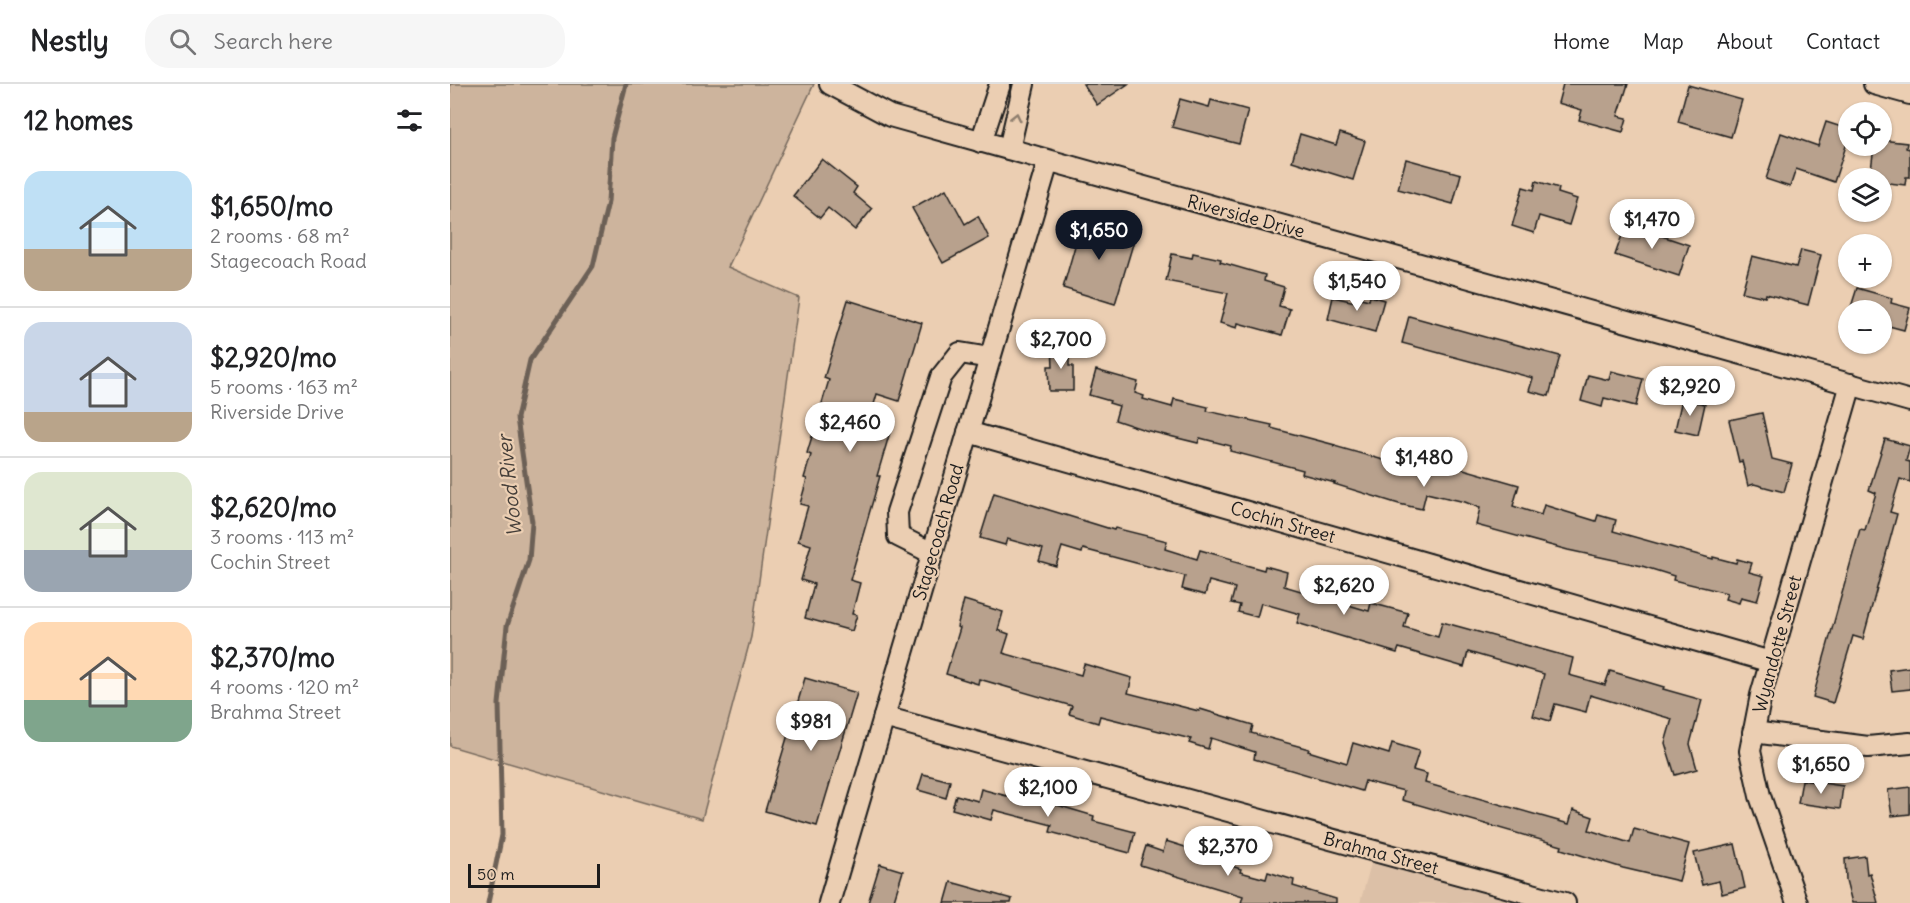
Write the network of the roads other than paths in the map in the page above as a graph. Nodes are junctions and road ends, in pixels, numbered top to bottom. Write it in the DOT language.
graph roads {
  1 [pos="830,84"];
  2 [pos="1000,84"];
  3 [pos="1024,84"];
  4 [pos="1874,84"];
  5 [pos="1910,94"];
  6 [pos="981,142"];
  7 [pos="1009,150"];
  8 [pos="1048,162"];
  9 [pos="990,358"];
  10 [pos="1851,384"];
  11 [pos="1910,401"];
  12 [pos="968,432"];
  13 [pos="932,553"];
  14 [pos="1771,662"];
  15 [pos="884,717"];
  16 [pos="1753,732"];
  17 [pos="1910,743"];
  18 [pos="829,903"];
  19 [pos="1564,903"];
  20 [pos="1797,903"];
  1 -- 6 [label="street, Riverside Drive"];
  2 -- 6 [label="street"];
  7 -- 3 [label="street, one-way"];
  4 -- 5 [label="street"];
  6 -- 7 [label="street, Riverside Drive"];
  7 -- 8 [label="street, Riverside Drive"];
  8 -- 9 [label="street, Stagecoach Road"];
  8 -- 10 [label="street, Riverside Drive"];
  9 -- 12 [label="street, Stagecoach Road"];
  9 -- 13 [label="street"];
  10 -- 11 [label="street, Riverside Drive"];
  10 -- 14 [label="street, Wyandotte Street"];
  12 -- 13 [label="street, Stagecoach Road"];
  12 -- 14 [label="street, Cochin Street"];
  13 -- 15 [label="street, Stagecoach Road"];
  14 -- 16 [label="street, Wyandotte Street"];
  15 -- 18 [label="street, Stagecoach Road"];
  15 -- 19 [label="street, Brahma Street"];
  16 -- 17 [label="street"];
  16 -- 20 [label="street, Wyandotte Street"];
}
